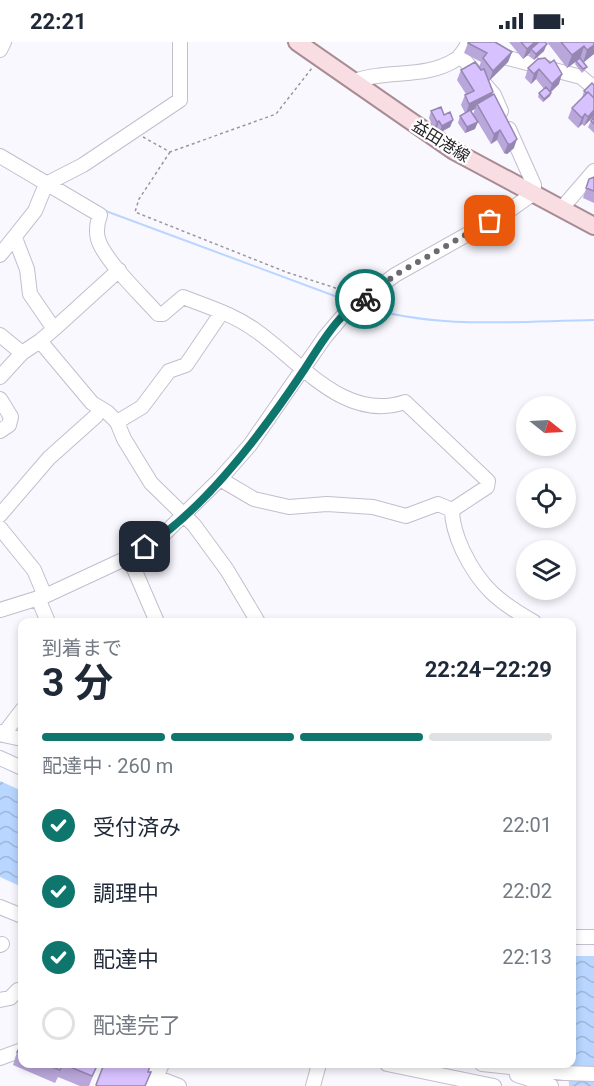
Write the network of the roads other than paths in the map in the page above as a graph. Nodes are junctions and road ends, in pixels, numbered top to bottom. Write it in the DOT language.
graph roads {
  1 [pos="4,42"];
  2 [pos="180,42"];
  3 [pos="297,42"];
  4 [pos="469,42"];
  5 [pos="481,42"];
  6 [pos="0,50"];
  7 [pos="460,55"];
  8 [pos="355,81"];
  9 [pos="594,88"];
  10 [pos="0,156"];
  11 [pos="594,171"];
  12 [pos="46,184"];
  13 [pos="534,193"];
  14 [pos="562,208"];
  15 [pos="594,226"];
  16 [pos="15,238"];
  17 [pos="0,255"];
  18 [pos="120,270"];
  19 [pos="222,312"];
  20 [pos="54,329"];
  21 [pos="0,335"];
  22 [pos="40,341"];
  23 [pos="22,352"];
  24 [pos="304,371"];
  25 [pos="0,377"];
  26 [pos="0,399"];
  27 [pos="100,409"];
  28 [pos="117,422"];
  29 [pos="0,431"];
  30 [pos="220,479"];
  31 [pos="452,510"];
  32 [pos="185,514"];
  33 [pos="0,516"];
  34 [pos="0,528"];
  35 [pos="129,557"];
  36 [pos="41,597"];
  37 [pos="0,610"];
  38 [pos="47,618"];
  39 [pos="155,618"];
  40 [pos="256,618"];
  41 [pos="527,618"];
  42 [pos="18,714"];
  43 [pos="1,733"];
  44 [pos="18,738"];
  45 [pos="0,758"];
  46 [pos="18,766"];
  47 [pos="0,907"];
  48 [pos="18,914"];
  49 [pos="576,936"];
  50 [pos="594,937"];
  51 [pos="18,990"];
  52 [pos="0,1000"];
  53 [pos="18,1052"];
  54 [pos="0,1059"];
  55 [pos="129,1068"];
  56 [pos="160,1068"];
  57 [pos="318,1068"];
  58 [pos="406,1068"];
  59 [pos="501,1068"];
  60 [pos="514,1068"];
  61 [pos="594,1074"];
  62 [pos="154,1082"];
  63 [pos="179,1086"];
  64 [pos="312,1086"];
  65 [pos="494,1086"];
  66 [pos="552,1086"];
  1 -- 6 [label="street"];
  2 -- 12 [label="street"];
  3 -- 8 [label="main road, 益田港線"];
  4 -- 7 [label="street"];
  5 -- 9 [label="street"];
  7 -- 8 [label="street"];
  7 -- 13 [label="street"];
  8 -- 13 [label="main road, 益田港線"];
  10 -- 12 [label="street"];
  11 -- 14 [label="street"];
  12 -- 16 [label="street"];
  12 -- 18 [label="street"];
  13 -- 14 [label="main road, 益田港線"];
  13 -- 24 [label="street"];
  14 -- 15 [label="main road, 益田港線"];
  16 -- 17 [label="street"];
  16 -- 20 [label="street"];
  18 -- 19 [label="street"];
  18 -- 20 [label="street"];
  19 -- 24 [label="street"];
  19 -- 28 [label="street"];
  20 -- 22 [label="street"];
  21 -- 23 [label="street"];
  22 -- 23 [label="street"];
  22 -- 27 [label="street"];
  23 -- 25 [label="street"];
  24 -- 30 [label="street"];
  24 -- 31 [label="street"];
  26 -- 29 [label="street"];
  27 -- 28 [label="street"];
  27 -- 33 [label="street"];
  28 -- 32 [label="street"];
  30 -- 31 [label="street"];
  30 -- 32 [label="street"];
  31 -- 41 [label="street"];
  32 -- 35 [label="street"];
  32 -- 40 [label="street"];
  34 -- 36 [label="street"];
  35 -- 36 [label="street"];
  35 -- 39 [label="street"];
  36 -- 37 [label="street"];
  36 -- 38 [label="street"];
  42 -- 43 [label="street"];
  43 -- 44 [label="street"];
  45 -- 46 [label="street"];
  47 -- 48 [label="street"];
  49 -- 50 [label="street"];
  51 -- 52 [label="street"];
  53 -- 54 [label="street"];
  55 -- 62 [label="street"];
  56 -- 62 [label="street"];
  57 -- 64 [label="street"];
  58 -- 65 [label="street"];
  59 -- 66 [label="street"];
  60 -- 61 [label="street"];
  62 -- 63 [label="street"];
}
